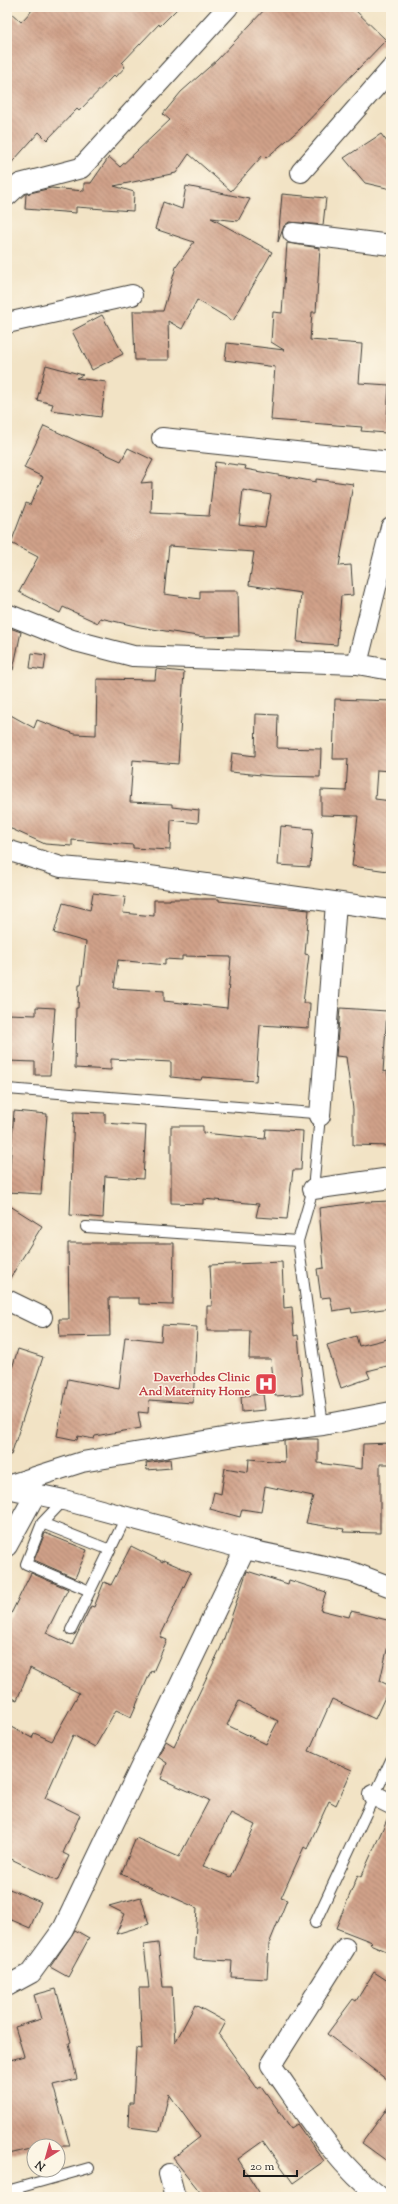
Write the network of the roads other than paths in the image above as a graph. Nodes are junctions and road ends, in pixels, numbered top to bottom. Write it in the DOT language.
graph roads {
  1 [pos="228,7"];
  2 [pos="391,69"];
  3 [pos="301,172"];
  4 [pos="7,196"];
  5 [pos="293,233"];
  6 [pos="391,245"];
  7 [pos="132,295"];
  8 [pos="7,323"];
  9 [pos="162,438"];
  10 [pos="391,462"];
  11 [pos="391,527"];
  12 [pos="7,614"];
  13 [pos="357,664"];
  14 [pos="391,670"];
  15 [pos="7,850"];
  16 [pos="336,903"];
  17 [pos="391,910"];
  18 [pos="7,1089"];
  19 [pos="320,1116"];
  20 [pos="391,1178"];
  21 [pos="313,1190"];
  22 [pos="86,1227"];
  23 [pos="298,1241"];
  24 [pos="7,1300"];
  25 [pos="42,1317"];
  26 [pos="391,1412"];
  27 [pos="323,1424"];
  28 [pos="7,1487"];
  29 [pos="36,1493"];
  30 [pos="64,1500"];
  31 [pos="126,1517"];
  32 [pos="42,1523"];
  33 [pos="7,1546"];
  34 [pos="245,1549"];
  35 [pos="110,1550"];
  36 [pos="391,1587"];
  37 [pos="90,1591"];
  38 [pos="71,1630"];
  39 [pos="391,1760"];
  40 [pos="373,1795"];
  41 [pos="391,1804"];
  42 [pos="315,1923"];
  43 [pos="345,1948"];
  44 [pos="7,1986"];
  45 [pos="89,2168"];
  46 [pos="169,2174"];
  47 [pos="7,2191"];
  48 [pos="176,2197"];
  49 [pos="380,2197"];
  1 -- 4 [label="street"];
  2 -- 3 [label="street"];
  5 -- 6 [label="street"];
  7 -- 8 [label="street"];
  9 -- 10 [label="street"];
  11 -- 13 [label="street"];
  12 -- 13 [label="street"];
  13 -- 14 [label="street"];
  15 -- 16 [label="street"];
  16 -- 17 [label="street"];
  16 -- 19 [label="street"];
  18 -- 19 [label="lane"];
  19 -- 21 [label="lane"];
  20 -- 21 [label="street"];
  21 -- 23 [label="lane"];
  22 -- 23 [label="lane"];
  23 -- 27 [label="lane"];
  24 -- 25 [label="street"];
  26 -- 27 [label="street"];
  27 -- 28 [label="street"];
  28 -- 29 [label="street"];
  29 -- 30 [label="street"];
  29 -- 33 [label="street"];
  30 -- 31 [label="street"];
  30 -- 32 [label="lane"];
  31 -- 34 [label="street"];
  31 -- 35 [label="lane"];
  32 -- 35 [label="lane"];
  32 -- 37 [label="lane"];
  34 -- 36 [label="street"];
  34 -- 44 [label="street"];
  35 -- 37 [label="lane"];
  37 -- 38 [label="lane"];
  39 -- 40 [label="lane"];
  40 -- 41 [label="street"];
  40 -- 42 [label="lane"];
  43 -- 49 [label="street"];
  45 -- 47 [label="lane"];
  46 -- 48 [label="street"];
}
